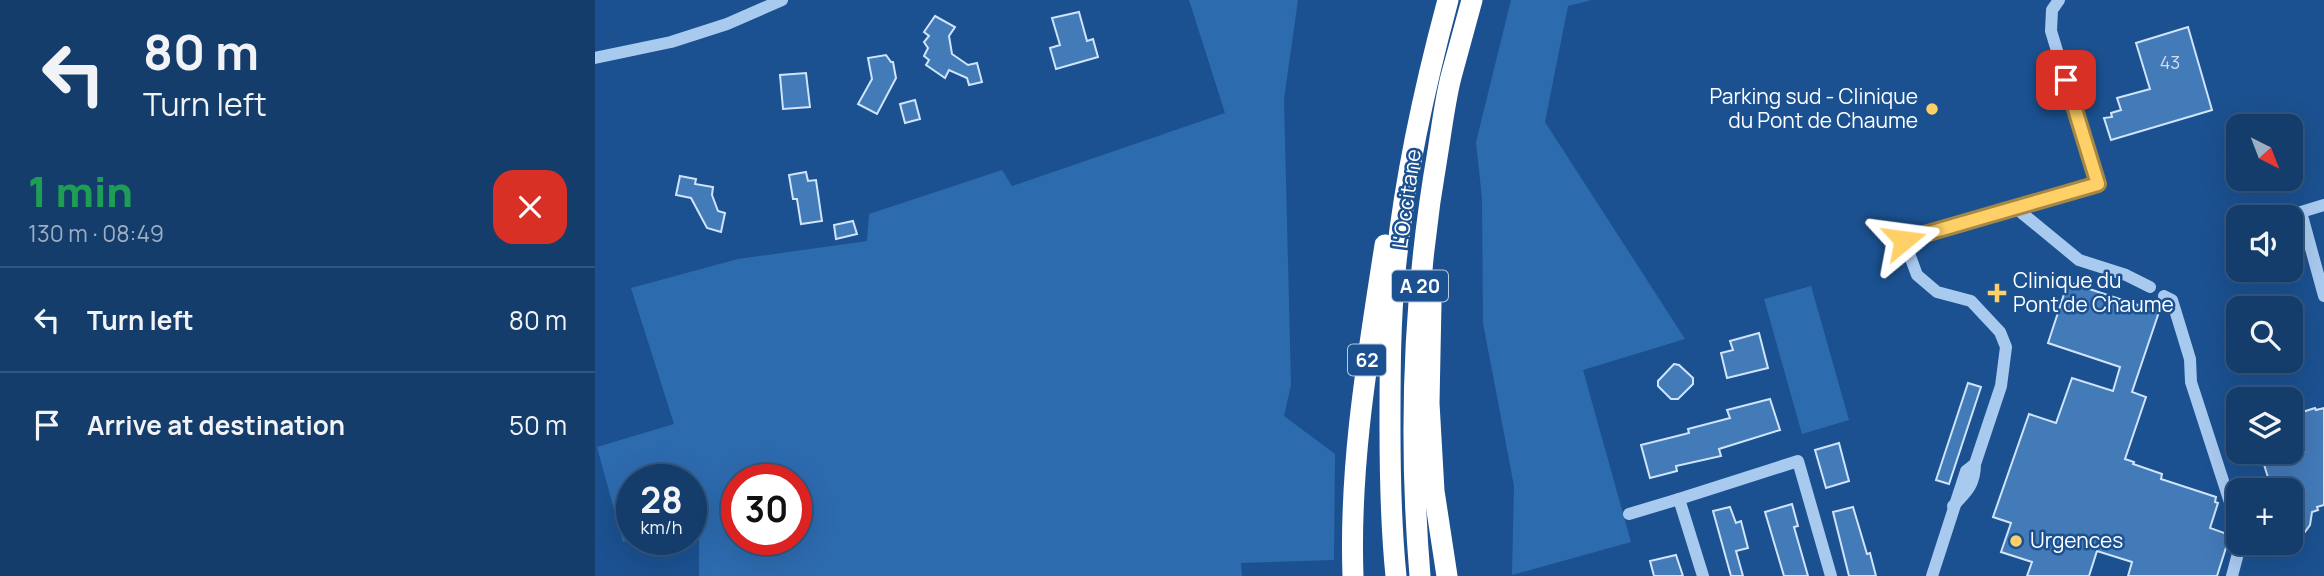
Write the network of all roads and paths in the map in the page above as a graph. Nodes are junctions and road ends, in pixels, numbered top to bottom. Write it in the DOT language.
graph roads {
  1 [pos="782,0"];
  2 [pos="1448,0"];
  3 [pos="1472,0"];
  4 [pos="2059,0"];
  5 [pos="595,58"];
  6 [pos="1413,149"];
  7 [pos="2324,205"];
  8 [pos="2017,209"];
  9 [pos="1426,220"];
  10 [pos="2150,287"];
  11 [pos="2164,296"];
  12 [pos="2324,296"];
  13 [pos="2226,491"];
  14 [pos="1679,499"];
  15 [pos="1629,514"];
  16 [pos="2238,555"];
  17 [pos="1353,576"];
  18 [pos="1396,576"];
  19 [pos="1420,576"];
  20 [pos="1447,576"];
  21 [pos="1703,576"];
  22 [pos="1831,576"];
  23 [pos="1932,576"];
  24 [pos="2232,576"];
  1 -- 5 [label="street"];
  2 -- 6 [label="highway, L'Occitane / A 20"];
  3 -- 9 [label="highway, L'Occitane / A 20"];
  4 -- 8 [label="street"];
  6 -- 17 [label="highway, 62"];
  6 -- 18 [label="highway, L'Occitane / A 20"];
  7 -- 12 [label="street"];
  8 -- 10 [label="street"];
  8 -- 23 [label="street"];
  9 -- 19 [label="highway, L'Occitane / A 20"];
  9 -- 20 [label="highway"];
  11 -- 13 [label="street"];
  14 -- 15 [label="street"];
  14 -- 21 [label="street"];
  14 -- 22 [label="street"];
  16 -- 24 [label="street"];
}
